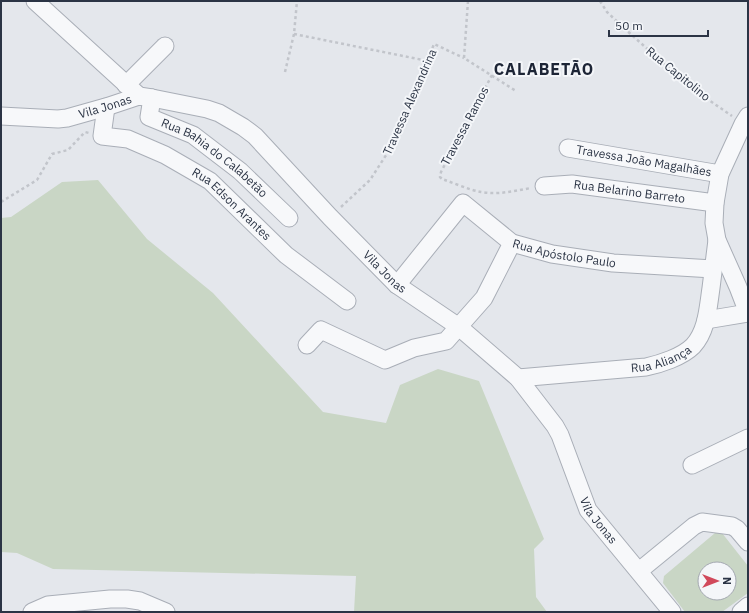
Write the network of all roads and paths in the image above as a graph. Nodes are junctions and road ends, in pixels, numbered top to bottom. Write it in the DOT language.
graph roads {
  1 [pos="35,1"];
  2 [pos="297,1"];
  3 [pos="468,1"];
  4 [pos="600,1"];
  5 [pos="294,34"];
  6 [pos="165,46"];
  7 [pos="464,58"];
  8 [pos="428,60"];
  9 [pos="285,72"];
  10 [pos="492,75"];
  11 [pos="516,91"];
  12 [pos="139,93"];
  13 [pos="106,108"];
  14 [pos="1,116"];
  15 [pos="746,122"];
  16 [pos="102,136"];
  17 [pos="568,148"];
  18 [pos="720,174"];
  19 [pos="544,186"];
  20 [pos="1,202"];
  21 [pos="715,203"];
  22 [pos="330,217"];
  23 [pos="289,218"];
  24 [pos="716,240"];
  25 [pos="512,243"];
  26 [pos="713,269"];
  27 [pos="397,285"];
  28 [pos="743,285"];
  29 [pos="347,301"];
  30 [pos="748,313"];
  31 [pos="706,320"];
  32 [pos="459,326"];
  33 [pos="307,345"];
  34 [pos="518,378"];
  35 [pos="748,438"];
  36 [pos="692,465"];
  37 [pos="748,542"];
  38 [pos="639,571"];
  39 [pos="748,606"];
  40 [pos="32,612"];
  41 [pos="166,612"];
  42 [pos="672,612"];
  43 [pos="741,612"];
  1 -- 12 [label="street"];
  2 -- 5 [label="path"];
  3 -- 7 [label="path"];
  4 -- 15 [label="path, Rua Capitolino"];
  5 -- 8 [label="path"];
  5 -- 9 [label="path"];
  6 -- 12 [label="street"];
  7 -- 8 [label="path, Travessa Alexandrina"];
  7 -- 10 [label="path"];
  8 -- 22 [label="path, Travessa Alexandrina"];
  10 -- 11 [label="path"];
  10 -- 19 [label="path, Travessa Ramos"];
  12 -- 13 [label="street, Vila Jonas"];
  12 -- 22 [label="street, Vila Jonas"];
  12 -- 23 [label="street, Rua Bahia do Calabetão"];
  13 -- 14 [label="street, Vila Jonas"];
  13 -- 16 [label="street"];
  15 -- 18 [label="street"];
  16 -- 20 [label="path"];
  16 -- 29 [label="street, Rua Edson Arantes"];
  17 -- 18 [label="street, Travessa João Magalhães"];
  18 -- 21 [label="street"];
  19 -- 21 [label="street, Rua Belarino Barreto"];
  21 -- 24 [label="street"];
  22 -- 27 [label="street, Vila Jonas"];
  24 -- 26 [label="street, Rua Aliança"];
  24 -- 28 [label="street"];
  25 -- 26 [label="street, Rua Apóstolo Paulo"];
  25 -- 27 [label="street, Rua Apóstolo Paulo"];
  25 -- 32 [label="street"];
  26 -- 31 [label="street, Rua Aliança"];
  27 -- 32 [label="street, Vila Jonas"];
  28 -- 30 [label="street"];
  30 -- 31 [label="street"];
  31 -- 34 [label="street, Rua Aliança"];
  32 -- 33 [label="street"];
  32 -- 34 [label="street, Vila Jonas"];
  34 -- 38 [label="street, Vila Jonas"];
  35 -- 36 [label="street"];
  37 -- 38 [label="street"];
  38 -- 42 [label="street, Vila Jonas"];
  39 -- 43 [label="street"];
  40 -- 41 [label="street"];
}
